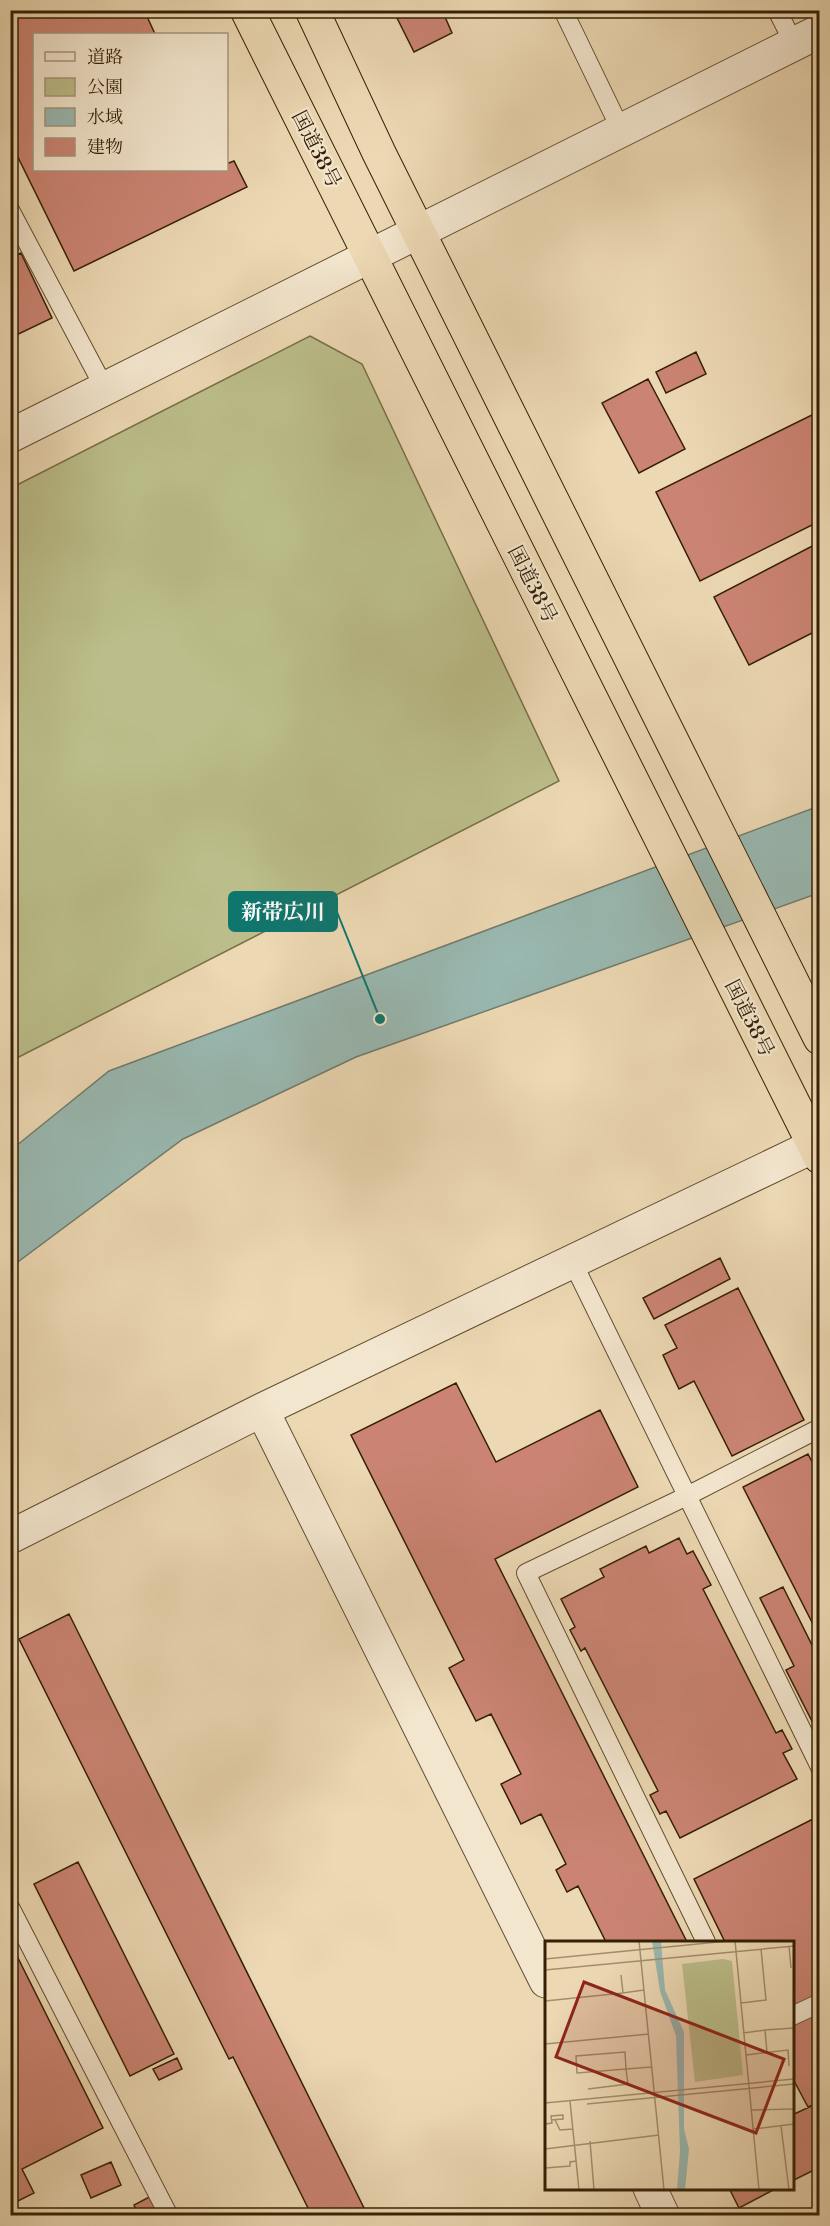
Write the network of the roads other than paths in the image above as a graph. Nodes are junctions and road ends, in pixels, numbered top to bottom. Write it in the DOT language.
graph roads {
  1 [pos="247,10"];
  2 [pos="312,10"];
  3 [pos="563,10"];
  4 [pos="777,10"];
  5 [pos="807,38"];
  6 [pos="621,130"];
  7 [pos="10,210"];
  8 [pos="418,232"];
  9 [pos="370,256"];
  10 [pos="105,389"];
  11 [pos="10,436"];
  12 [pos="819,1038"];
  13 [pos="818,1149"];
  14 [pos="573,1261"];
  15 [pos="262,1410"];
  16 [pos="819,1428"];
  17 [pos="687,1496"];
  18 [pos="10,1537"];
  19 [pos="819,1767"];
  20 [pos="10,1907"];
  21 [pos="706,1941"];
  22 [pos="545,1979"];
  23 [pos="819,2003"];
  24 [pos="794,2015"];
  25 [pos="651,2190"];
  26 [pos="169,2216"];
  27 [pos="663,2216"];
  1 -- 9 [label="highway, 国道38号"];
  2 -- 8 [label="highway"];
  3 -- 6 [label="lane"];
  4 -- 5 [label="lane"];
  5 -- 6 [label="street"];
  6 -- 8 [label="street"];
  7 -- 10 [label="lane"];
  8 -- 9 [label="street"];
  8 -- 12 [label="highway"];
  9 -- 10 [label="street"];
  9 -- 13 [label="highway, 国道38号"];
  10 -- 11 [label="street"];
  13 -- 14 [label="street"];
  14 -- 15 [label="street"];
  14 -- 17 [label="lane"];
  15 -- 18 [label="street"];
  15 -- 22 [label="street"];
  16 -- 17 [label="lane"];
  17 -- 19 [label="lane"];
  17 -- 21 [label="lane"];
  20 -- 26 [label="lane"];
  23 -- 24 [label="lane"];
  25 -- 27 [label="street"];
}
